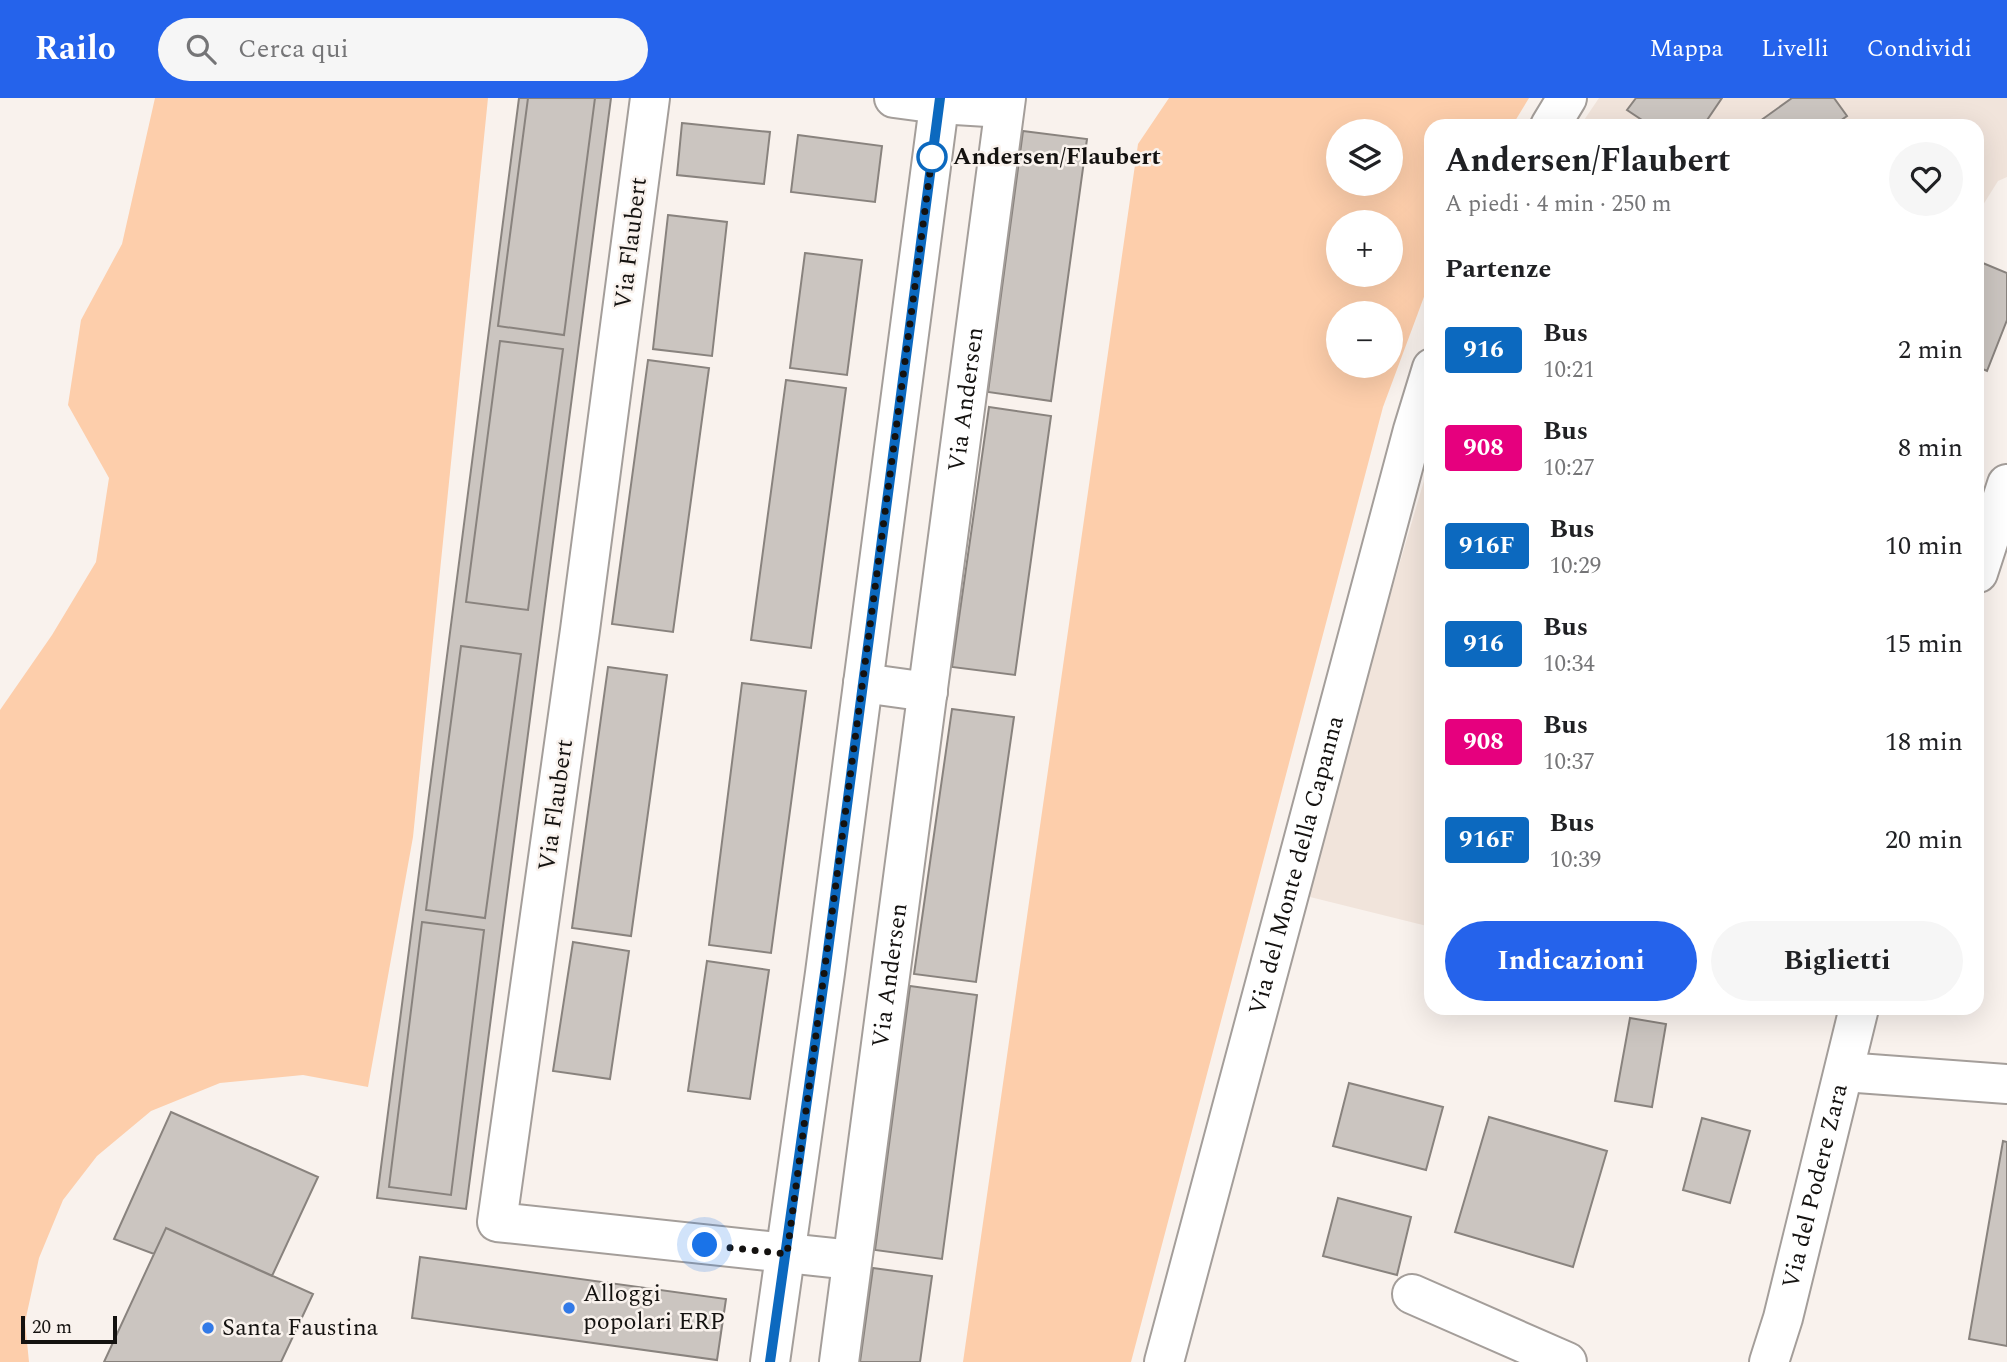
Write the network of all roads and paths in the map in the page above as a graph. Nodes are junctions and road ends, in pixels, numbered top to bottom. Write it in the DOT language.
graph roads {
  1 [pos="650,98"];
  2 [pos="894,98"];
  3 [pos="1567,98"];
  4 [pos="939,101"];
  5 [pos="1005,103"];
  6 [pos="1554,119"];
  7 [pos="1424,394"];
  8 [pos="2007,484"];
  9 [pos="1984,555"];
  10 [pos="863,683"];
  11 [pos="928,692"];
  12 [pos="1857,1015"];
  13 [pos="1844,1072"];
  14 [pos="2007,1084"];
  15 [pos="787,1254"];
  16 [pos="852,1259"];
  17 [pos="1412,1294"];
  18 [pos="771,1362"];
  19 [pos="839,1362"];
  20 [pos="1164,1362"];
  21 [pos="1567,1362"];
  22 [pos="1769,1362"];
  1 -- 15 [label="street, Via Flaubert"];
  2 -- 4 [label="street"];
  3 -- 6 [label="street"];
  4 -- 5 [label="street, Via Andersen"];
  4 -- 10 [label="street"];
  5 -- 11 [label="street, Via Andersen"];
  7 -- 20 [label="street, Via del Monte della Capanna"];
  8 -- 9 [label="street"];
  10 -- 11 [label="street"];
  10 -- 15 [label="street"];
  11 -- 16 [label="street, Via Andersen"];
  12 -- 13 [label="street, Via del Podere Zara"];
  13 -- 14 [label="street"];
  13 -- 22 [label="street, Via del Podere Zara"];
  15 -- 16 [label="street"];
  15 -- 18 [label="street"];
  16 -- 19 [label="street, Via Andersen"];
  17 -- 21 [label="street"];
}
